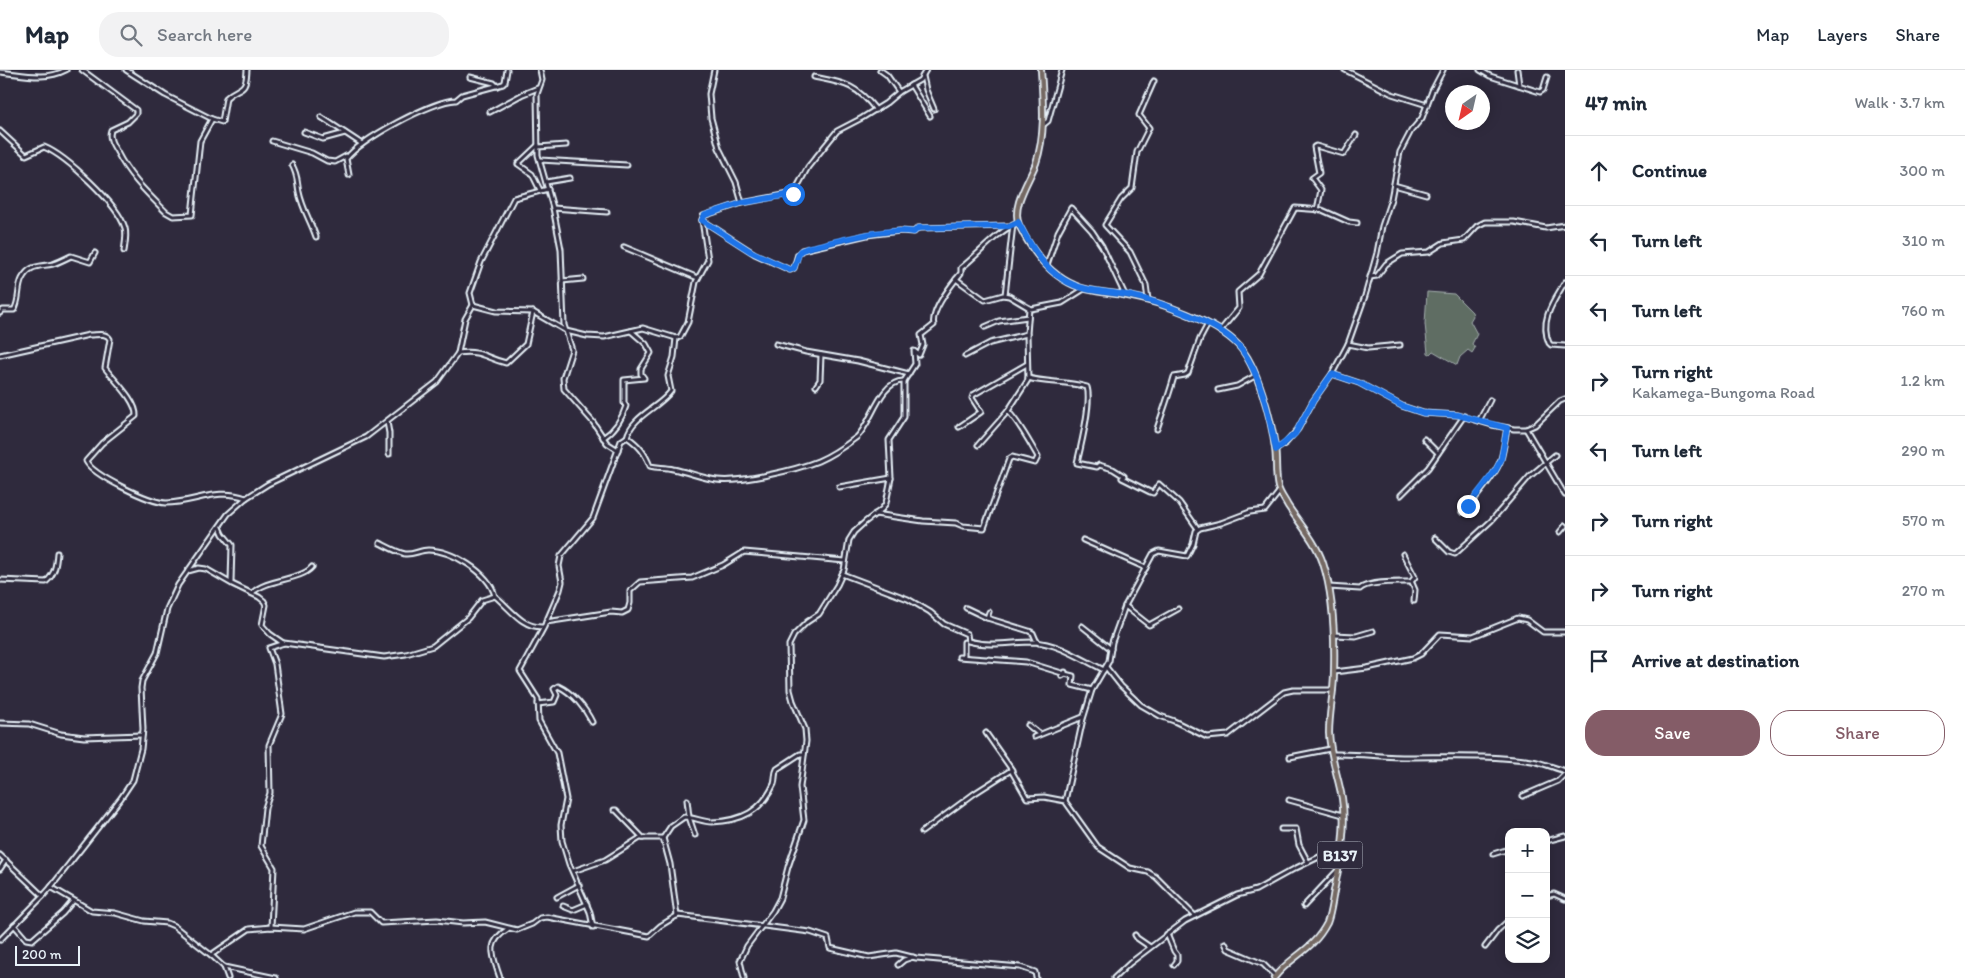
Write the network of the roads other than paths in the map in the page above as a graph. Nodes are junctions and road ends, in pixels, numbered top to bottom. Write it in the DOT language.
graph roads {
  1 [pos="66,70"];
  2 [pos="82,70"];
  3 [pos="126,70"];
  4 [pos="248,70"];
  5 [pos="507,70"];
  6 [pos="540,70"];
  7 [pos="714,70"];
  8 [pos="880,70"];
  9 [pos="926,70"];
  10 [pos="1041,70"];
  11 [pos="1062,70"];
  12 [pos="1345,70"];
  13 [pos="1444,70"];
  14 [pos="1480,70"];
  15 [pos="1517,70"];
  16 [pos="0,72"];
  17 [pos="923,76"];
  18 [pos="470,77"];
  19 [pos="814,77"];
  20 [pos="1547,78"];
  21 [pos="1154,81"];
  22 [pos="911,85"];
  23 [pos="1519,85"];
  24 [pos="497,86"];
  25 [pos="538,88"];
  26 [pos="899,92"];
  27 [pos="1428,105"];
  28 [pos="934,109"];
  29 [pos="876,110"];
  30 [pos="490,112"];
  31 [pos="930,116"];
  32 [pos="321,117"];
  33 [pos="212,119"];
  34 [pos="1044,125"];
  35 [pos="0,131"];
  36 [pos="304,132"];
  37 [pos="346,133"];
  38 [pos="1356,135"];
  39 [pos="272,141"];
  40 [pos="362,144"];
  41 [pos="566,145"];
  42 [pos="538,146"];
  43 [pos="349,155"];
  44 [pos="540,160"];
  45 [pos="292,166"];
  46 [pos="627,166"];
  47 [pos="349,176"];
  48 [pos="570,178"];
  49 [pos="546,182"];
  50 [pos="1394,185"];
  51 [pos="548,189"];
  52 [pos="540,190"];
  53 [pos="1426,194"];
  54 [pos="742,203"];
  55 [pos="553,208"];
  56 [pos="1317,210"];
  57 [pos="607,212"];
  58 [pos="702,220"];
  59 [pos="1357,223"];
  60 [pos="1013,224"];
  61 [pos="1565,225"];
  62 [pos="316,237"];
  63 [pos="624,247"];
  64 [pos="124,251"];
  65 [pos="95,253"];
  66 [pos="1046,266"];
  67 [pos="1370,277"];
  68 [pos="698,278"];
  69 [pos="583,279"];
  70 [pos="956,279"];
  71 [pos="562,281"];
  72 [pos="1565,282"];
  73 [pos="1084,289"];
  74 [pos="1125,295"];
  75 [pos="1005,296"];
  76 [pos="1148,301"];
  77 [pos="473,305"];
  78 [pos="1029,308"];
  79 [pos="533,312"];
  80 [pos="0,313"];
  81 [pos="1028,316"];
  82 [pos="1208,324"];
  83 [pos="985,327"];
  84 [pos="1220,330"];
  85 [pos="566,331"];
  86 [pos="631,331"];
  87 [pos="1027,334"];
  88 [pos="676,338"];
  89 [pos="776,344"];
  90 [pos="1348,344"];
  91 [pos="1400,346"];
  92 [pos="1565,346"];
  93 [pos="458,353"];
  94 [pos="0,355"];
  95 [pos="821,355"];
  96 [pos="965,356"];
  97 [pos="1027,364"];
  98 [pos="909,374"];
  99 [pos="1332,374"];
  100 [pos="1256,376"];
  101 [pos="1028,378"];
  102 [pos="904,381"];
  103 [pos="816,386"];
  104 [pos="1218,390"];
  105 [pos="1565,399"];
  106 [pos="1490,400"];
  107 [pos="1008,411"];
  108 [pos="1464,416"];
  109 [pos="1479,421"];
  110 [pos="387,422"];
  111 [pos="959,427"];
  112 [pos="1507,428"];
  113 [pos="1157,429"];
  114 [pos="1526,429"];
  115 [pos="627,437"];
  116 [pos="603,438"];
  117 [pos="1424,439"];
  118 [pos="978,445"];
  119 [pos="618,450"];
  120 [pos="1276,450"];
  121 [pos="1438,453"];
  122 [pos="389,454"];
  123 [pos="1555,455"];
  124 [pos="1545,463"];
  125 [pos="891,478"];
  126 [pos="840,487"];
  127 [pos="1280,491"];
  128 [pos="1401,495"];
  129 [pos="1565,495"];
  130 [pos="246,498"];
  131 [pos="1462,512"];
  132 [pos="875,514"];
  133 [pos="220,526"];
  134 [pos="1565,526"];
  135 [pos="1198,529"];
  136 [pos="1560,532"];
  137 [pos="1434,538"];
  138 [pos="1084,540"];
  139 [pos="380,543"];
  140 [pos="57,553"];
  141 [pos="1403,554"];
  142 [pos="845,560"];
  143 [pos="312,567"];
  144 [pos="1146,568"];
  145 [pos="187,572"];
  146 [pos="842,574"];
  147 [pos="0,580"];
  148 [pos="1411,582"];
  149 [pos="231,583"];
  150 [pos="1329,587"];
  151 [pos="252,593"];
  152 [pos="495,596"];
  153 [pos="1414,601"];
  154 [pos="1126,606"];
  155 [pos="966,608"];
  156 [pos="1178,608"];
  157 [pos="989,612"];
  158 [pos="987,618"];
  159 [pos="546,622"];
  160 [pos="1082,626"];
  161 [pos="544,627"];
  162 [pos="1026,627"];
  163 [pos="1022,630"];
  164 [pos="1373,631"];
  165 [pos="1565,632"];
  166 [pos="1333,635"];
  167 [pos="964,642"];
  168 [pos="284,643"];
  169 [pos="1039,643"];
  170 [pos="1111,649"];
  171 [pos="1105,668"];
  172 [pos="1334,672"];
  173 [pos="1092,690"];
  174 [pos="1333,690"];
  175 [pos="538,704"];
  176 [pos="1084,717"];
  177 [pos="0,722"];
  178 [pos="592,722"];
  179 [pos="1028,725"];
  180 [pos="986,733"];
  181 [pos="142,735"];
  182 [pos="1331,751"];
  183 [pos="804,754"];
  184 [pos="1290,757"];
  185 [pos="1013,771"];
  186 [pos="1565,773"];
  187 [pos="1523,796"];
  188 [pos="687,800"];
  189 [pos="1289,800"];
  190 [pos="1065,801"];
  191 [pos="614,810"];
  192 [pos="1344,815"];
  193 [pos="689,817"];
  194 [pos="635,828"];
  195 [pos="1281,829"];
  196 [pos="922,832"];
  197 [pos="695,835"];
  198 [pos="1565,836"];
  199 [pos="642,838"];
  200 [pos="663,838"];
  201 [pos="1550,840"];
  202 [pos="636,841"];
  203 [pos="1342,846"];
  204 [pos="1505,851"];
  205 [pos="1493,854"];
  206 [pos="0,855"];
  207 [pos="6,860"];
  208 [pos="1308,862"];
  209 [pos="0,869"];
  210 [pos="1338,869"];
  211 [pos="573,871"];
  212 [pos="579,885"];
  213 [pos="51,887"];
  214 [pos="1550,895"];
  215 [pos="43,896"];
  216 [pos="557,897"];
  217 [pos="1565,899"];
  218 [pos="73,901"];
  219 [pos="572,904"];
  220 [pos="587,904"];
  221 [pos="564,906"];
  222 [pos="1304,906"];
  223 [pos="568,907"];
  224 [pos="677,916"];
  225 [pos="1195,916"];
  226 [pos="1505,924"];
  227 [pos="14,925"];
  228 [pos="762,926"];
  229 [pos="271,927"];
  230 [pos="593,927"];
  231 [pos="508,929"];
  232 [pos="1167,934"];
  233 [pos="1136,935"];
  234 [pos="0,938"];
  235 [pos="1224,943"];
  236 [pos="1150,947"];
  237 [pos="1485,947"];
  238 [pos="211,955"];
  239 [pos="914,957"];
  240 [pos="898,964"];
  241 [pos="1174,965"];
  242 [pos="224,967"];
  243 [pos="1274,977"];
  244 [pos="228,978"];
  245 [pos="276,978"];
  246 [pos="500,978"];
  247 [pos="744,978"];
  248 [pos="1036,978"];
  249 [pos="1114,978"];
  1 -- 16 [label="street"];
  2 -- 33 [label="street"];
  3 -- 33 [label="street"];
  4 -- 33 [label="street"];
  5 -- 24 [label="street"];
  6 -- 25 [label="street"];
  7 -- 54 [label="street"];
  8 -- 26 [label="street"];
  9 -- 17 [label="street"];
  10 -- 34 [label="main road"];
  11 -- 34 [label="street"];
  12 -- 27 [label="street"];
  13 -- 27 [label="street"];
  14 -- 23 [label="street"];
  15 -- 23 [label="street"];
  17 -- 22 [label="street"];
  17 -- 28 [label="street"];
  18 -- 24 [label="street"];
  19 -- 29 [label="street"];
  20 -- 23 [label="street"];
  21 -- 76 [label="street"];
  22 -- 26 [label="street"];
  22 -- 31 [label="street"];
  24 -- 40 [label="street"];
  25 -- 30 [label="street"];
  25 -- 42 [label="street"];
  26 -- 29 [label="street"];
  27 -- 50 [label="street"];
  29 -- 54 [label="street"];
  32 -- 37 [label="street"];
  34 -- 60 [label="main road"];
  35 -- 64 [label="street"];
  36 -- 37 [label="street"];
  37 -- 40 [label="street"];
  38 -- 56 [label="street"];
  39 -- 43 [label="street"];
  40 -- 43 [label="street"];
  41 -- 42 [label="street"];
  42 -- 44 [label="street"];
  42 -- 52 [label="street"];
  43 -- 47 [label="street"];
  44 -- 46 [label="street"];
  44 -- 49 [label="street"];
  45 -- 62 [label="street"];
  48 -- 49 [label="street"];
  49 -- 51 [label="street"];
  50 -- 53 [label="street"];
  50 -- 67 [label="street"];
  51 -- 52 [label="street"];
  51 -- 55 [label="street"];
  52 -- 77 [label="street"];
  54 -- 58 [label="street"];
  55 -- 57 [label="street"];
  55 -- 71 [label="street"];
  56 -- 59 [label="street"];
  56 -- 84 [label="street"];
  58 -- 60 [label="street"];
  58 -- 68 [label="street"];
  60 -- 66 [label="main road, B137"];
  60 -- 70 [label="street"];
  60 -- 75 [label="street"];
  61 -- 67 [label="street"];
  63 -- 68 [label="street"];
  65 -- 80 [label="street"];
  66 -- 73 [label="main road, B137"];
  66 -- 74 [label="street"];
  67 -- 90 [label="street"];
  68 -- 88 [label="street"];
  69 -- 71 [label="street"];
  70 -- 75 [label="street"];
  70 -- 98 [label="street"];
  71 -- 85 [label="street"];
  72 -- 92 [label="street"];
  73 -- 74 [label="main road, B137"];
  73 -- 78 [label="street"];
  74 -- 76 [label="main road, B137"];
  75 -- 78 [label="street"];
  76 -- 82 [label="main road, B137"];
  77 -- 79 [label="street"];
  77 -- 93 [label="street"];
  78 -- 81 [label="street"];
  79 -- 85 [label="street"];
  79 -- 93 [label="street"];
  81 -- 83 [label="street"];
  81 -- 87 [label="street"];
  82 -- 84 [label="main road, B137"];
  82 -- 113 [label="street"];
  84 -- 100 [label="main road, B137"];
  85 -- 86 [label="street"];
  85 -- 116 [label="street"];
  86 -- 88 [label="street"];
  86 -- 116 [label="street"];
  87 -- 96 [label="street"];
  87 -- 97 [label="street"];
  88 -- 115 [label="street"];
  89 -- 95 [label="street"];
  90 -- 91 [label="street"];
  90 -- 99 [label="street"];
  93 -- 110 [label="street"];
  94 -- 130 [label="street"];
  95 -- 98 [label="street"];
  95 -- 103 [label="street"];
  97 -- 101 [label="street"];
  97 -- 111 [label="street"];
  98 -- 102 [label="street"];
  99 -- 108 [label="street"];
  99 -- 120 [label="street"];
  100 -- 104 [label="street"];
  100 -- 120 [label="main road, B137"];
  101 -- 107 [label="street"];
  101 -- 135 [label="street"];
  102 -- 115 [label="street"];
  102 -- 125 [label="street"];
  105 -- 114 [label="street"];
  106 -- 109 [label="street"];
  107 -- 118 [label="street"];
  107 -- 132 [label="street"];
  108 -- 109 [label="street"];
  108 -- 121 [label="street"];
  109 -- 112 [label="street"];
  110 -- 122 [label="street"];
  110 -- 130 [label="street"];
  112 -- 114 [label="street"];
  112 -- 131 [label="street"];
  114 -- 124 [label="street"];
  115 -- 119 [label="street"];
  116 -- 119 [label="street"];
  117 -- 121 [label="street"];
  119 -- 159 [label="street"];
  120 -- 127 [label="main road, B137"];
  121 -- 128 [label="street"];
  123 -- 124 [label="street"];
  124 -- 129 [label="street"];
  124 -- 137 [label="street"];
  125 -- 126 [label="street"];
  125 -- 132 [label="street"];
  127 -- 135 [label="street"];
  127 -- 150 [label="main road, B137"];
  130 -- 133 [label="street"];
  132 -- 142 [label="street"];
  133 -- 145 [label="street"];
  133 -- 149 [label="street"];
  134 -- 136 [label="street"];
  135 -- 144 [label="street"];
  138 -- 144 [label="street"];
  139 -- 152 [label="street"];
  140 -- 147 [label="street"];
  141 -- 148 [label="street"];
  142 -- 146 [label="street"];
  142 -- 159 [label="street"];
  143 -- 151 [label="street"];
  144 -- 154 [label="street"];
  145 -- 149 [label="street"];
  145 -- 181 [label="street"];
  146 -- 169 [label="street"];
  146 -- 183 [label="street"];
  148 -- 150 [label="street"];
  148 -- 153 [label="street"];
  149 -- 151 [label="street"];
  150 -- 166 [label="main road, B137"];
  151 -- 168 [label="street"];
  152 -- 161 [label="street"];
  152 -- 168 [label="street"];
  154 -- 156 [label="street"];
  154 -- 170 [label="street"];
  155 -- 158 [label="street"];
  157 -- 158 [label="street"];
  158 -- 163 [label="street"];
  159 -- 161 [label="street"];
  160 -- 170 [label="street"];
  161 -- 175 [label="street"];
  162 -- 163 [label="street"];
  163 -- 169 [label="street"];
  164 -- 166 [label="street"];
  165 -- 172 [label="street"];
  166 -- 172 [label="main road, B137"];
  167 -- 173 [label="street"];
  168 -- 229 [label="street"];
  169 -- 171 [label="street"];
  170 -- 171 [label="street"];
  171 -- 173 [label="street"];
  171 -- 174 [label="street"];
  172 -- 174 [label="main road, B137"];
  173 -- 176 [label="street"];
  174 -- 182 [label="main road, B137"];
  175 -- 178 [label="street"];
  175 -- 211 [label="street"];
  176 -- 179 [label="street"];
  176 -- 190 [label="street"];
  177 -- 181 [label="street"];
  180 -- 185 [label="street"];
  181 -- 213 [label="street"];
  182 -- 184 [label="street"];
  182 -- 186 [label="street"];
  182 -- 192 [label="main road, B137"];
  183 -- 193 [label="street"];
  183 -- 228 [label="street"];
  185 -- 190 [label="street"];
  185 -- 196 [label="street"];
  186 -- 187 [label="street"];
  188 -- 193 [label="street"];
  189 -- 192 [label="street"];
  190 -- 225 [label="street"];
  191 -- 194 [label="street"];
  192 -- 203 [label="main road, B137"];
  193 -- 197 [label="street"];
  193 -- 200 [label="street"];
  194 -- 199 [label="street"];
  194 -- 202 [label="street"];
  195 -- 208 [label="street"];
  198 -- 201 [label="street"];
  199 -- 200 [label="street"];
  199 -- 202 [label="street"];
  200 -- 224 [label="street"];
  202 -- 211 [label="street"];
  203 -- 208 [label="street"];
  203 -- 210 [label="main road, B137"];
  204 -- 205 [label="street"];
  206 -- 207 [label="street"];
  207 -- 209 [label="street"];
  207 -- 215 [label="street"];
  208 -- 225 [label="street"];
  210 -- 222 [label="street"];
  210 -- 243 [label="main road, B137"];
  211 -- 212 [label="street"];
  212 -- 216 [label="street"];
  212 -- 220 [label="street"];
  213 -- 215 [label="street"];
  213 -- 218 [label="street"];
  214 -- 217 [label="street"];
  215 -- 227 [label="street"];
  218 -- 227 [label="street"];
  218 -- 238 [label="street"];
  219 -- 223 [label="street"];
  220 -- 223 [label="street"];
  220 -- 230 [label="street"];
  221 -- 223 [label="street"];
  224 -- 228 [label="street"];
  224 -- 230 [label="street"];
  225 -- 232 [label="street"];
  226 -- 237 [label="street"];
  227 -- 234 [label="street"];
  228 -- 239 [label="street"];
  228 -- 247 [label="street"];
  229 -- 231 [label="street"];
  229 -- 238 [label="street"];
  230 -- 231 [label="street"];
  231 -- 246 [label="street"];
  232 -- 236 [label="street"];
  232 -- 241 [label="street"];
  233 -- 236 [label="street"];
  235 -- 243 [label="street"];
  236 -- 249 [label="street"];
  238 -- 242 [label="street"];
  239 -- 240 [label="street"];
  239 -- 248 [label="street"];
  242 -- 244 [label="street"];
  242 -- 245 [label="street"];
}
